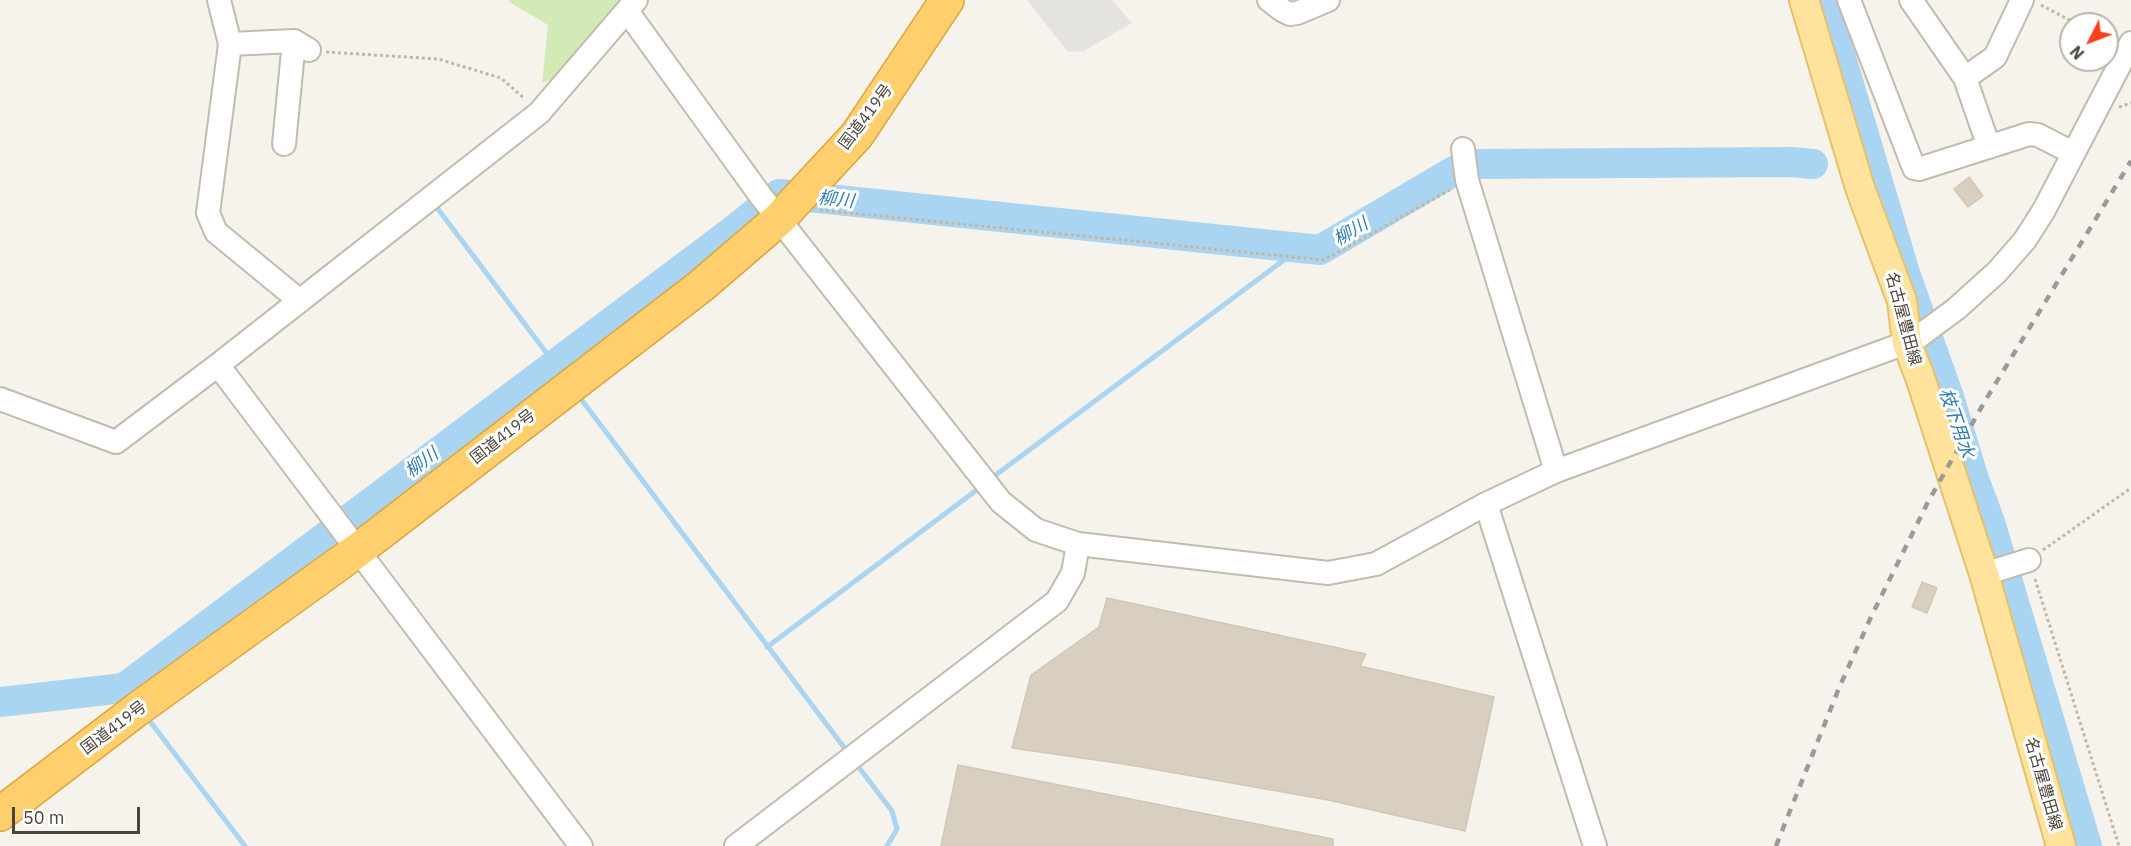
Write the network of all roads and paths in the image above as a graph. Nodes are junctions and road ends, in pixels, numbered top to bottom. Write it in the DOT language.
graph roads {
  1 [pos="219,0"];
  2 [pos="947,0"];
  3 [pos="1269,0"];
  4 [pos="1328,0"];
  5 [pos="1804,0"];
  6 [pos="1849,0"];
  7 [pos="1911,0"];
  8 [pos="2031,2"];
  9 [pos="631,6"];
  10 [pos="2059,15"];
  11 [pos="2131,43"];
  12 [pos="230,44"];
  13 [pos="302,46"];
  14 [pos="1965,78"];
  15 [pos="539,113"];
  16 [pos="284,144"];
  17 [pos="1989,147"];
  18 [pos="1462,149"];
  19 [pos="2073,153"];
  20 [pos="1467,179"];
  21 [pos="785,204"];
  22 [pos="300,301"];
  23 [pos="1910,342"];
  24 [pos="218,365"];
  25 [pos="0,399"];
  26 [pos="1556,471"];
  27 [pos="2131,488"];
  28 [pos="1486,504"];
  29 [pos="353,543"];
  30 [pos="1078,544"];
  31 [pos="2023,562"];
  32 [pos="1988,573"];
  33 [pos="0,814"];
  34 [pos="581,846"];
  35 [pos="736,846"];
  36 [pos="1595,846"];
  37 [pos="2061,846"];
  38 [pos="2119,846"];
  1 -- 12 [label="street"];
  2 -- 21 [label="highway, 国道419号"];
  3 -- 4 [label="street"];
  5 -- 23 [label="main road, 名古屋豊田線"];
  6 -- 17 [label="street"];
  7 -- 14 [label="street"];
  8 -- 10 [label="path"];
  8 -- 14 [label="street"];
  9 -- 15 [label="street"];
  9 -- 21 [label="street"];
  11 -- 19 [label="street"];
  12 -- 13 [label="street"];
  12 -- 22 [label="street"];
  13 -- 15 [label="path"];
  13 -- 16 [label="street"];
  14 -- 17 [label="street"];
  15 -- 22 [label="street"];
  17 -- 19 [label="street"];
  18 -- 20 [label="street"];
  19 -- 23 [label="street"];
  20 -- 21 [label="path"];
  20 -- 26 [label="street"];
  21 -- 29 [label="highway, 国道419号"];
  21 -- 30 [label="street"];
  22 -- 24 [label="street"];
  23 -- 26 [label="street"];
  23 -- 32 [label="main road, 名古屋豊田線"];
  24 -- 25 [label="street"];
  24 -- 29 [label="street"];
  26 -- 28 [label="street"];
  27 -- 31 [label="path"];
  28 -- 30 [label="street"];
  28 -- 36 [label="street"];
  29 -- 33 [label="highway, 国道419号"];
  29 -- 34 [label="street"];
  30 -- 35 [label="street"];
  31 -- 32 [label="street"];
  31 -- 38 [label="path"];
  32 -- 37 [label="main road, 名古屋豊田線"];
}
